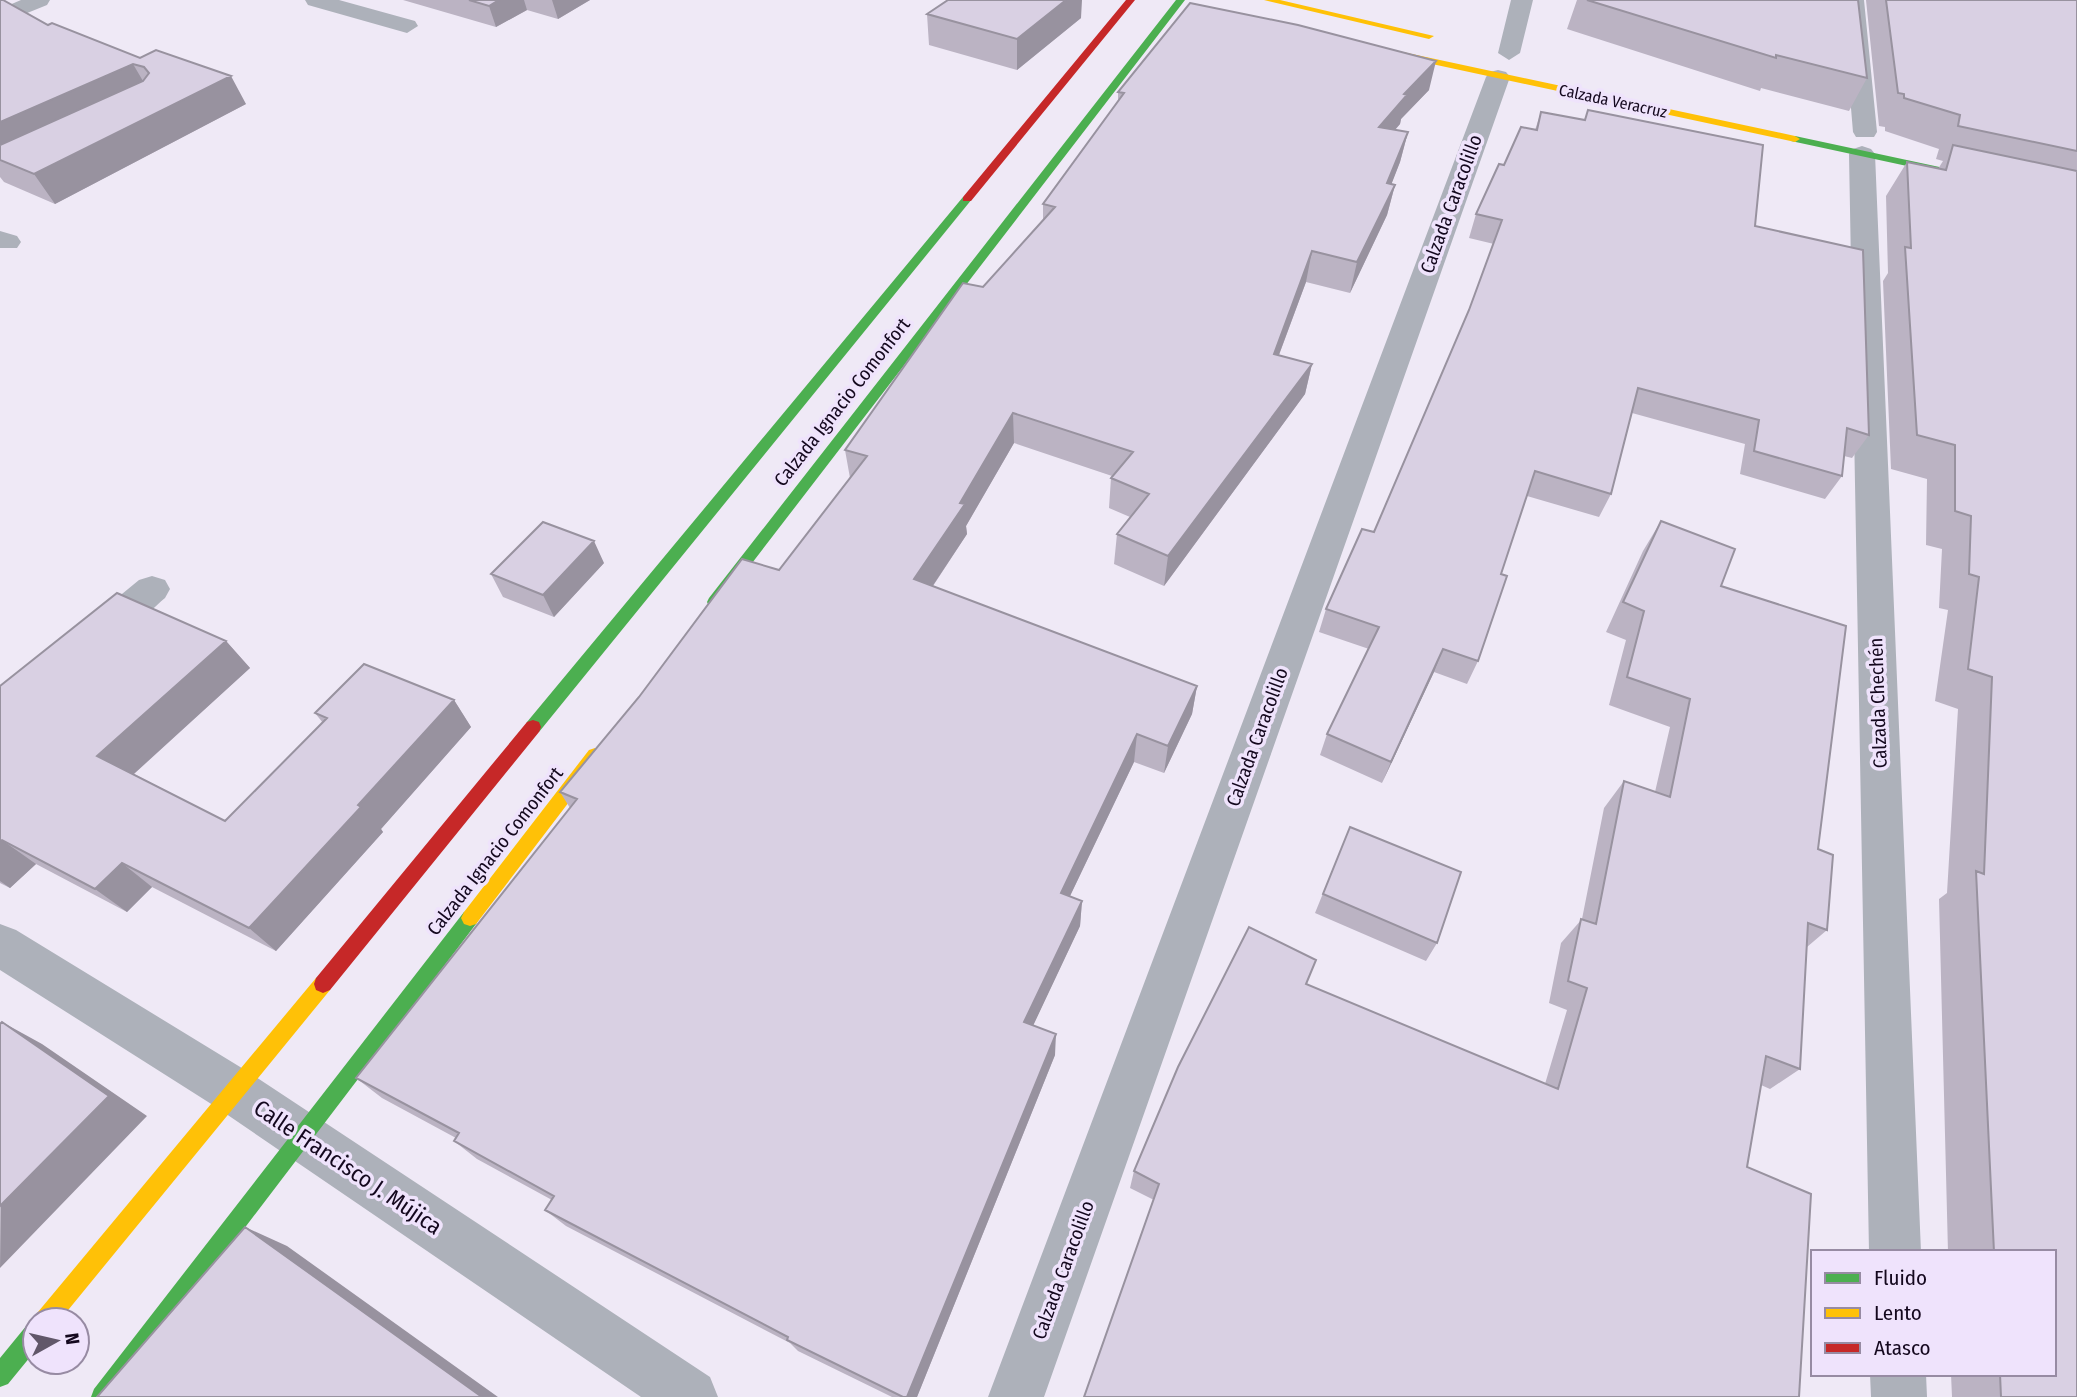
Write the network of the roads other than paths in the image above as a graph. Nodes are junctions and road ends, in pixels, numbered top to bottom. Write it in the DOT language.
graph roads {
  1 [pos="39,0"];
  2 [pos="316,0"];
  3 [pos="1131,0"];
  4 [pos="1268,0"];
  5 [pos="1522,0"];
  6 [pos="1853,0"];
  7 [pos="1178,4"];
  8 [pos="0,17"];
  9 [pos="407,26"];
  10 [pos="1442,38"];
  11 [pos="1364,47"];
  12 [pos="1506,59"];
  13 [pos="1864,137"];
  14 [pos="1970,177"];
  15 [pos="152,589"];
  16 [pos="700,620"];
  17 [pos="71,656"];
  18 [pos="606,741"];
  19 [pos="0,945"];
  20 [pos="233,1090"];
  21 [pos="300,1136"];
  22 [pos="1895,1250"];
  23 [pos="57,1306"];
  24 [pos="21,1350"];
  25 [pos="0,1376"];
  26 [pos="1898,1376"];
  27 [pos="102,1397"];
  28 [pos="690,1397"];
  29 [pos="1016,1397"];
  30 [pos="1899,1397"];
  1 -- 8 [label="street"];
  2 -- 9 [label="street"];
  3 -- 20 [label="main road, Calzada Ignacio Comonfort"];
  4 -- 10 [label="main road"];
  5 -- 12 [label="street, Calzada Caracolillo"];
  6 -- 13 [label="street, Calzada Chechén"];
  7 -- 16 [label="main road, Calzada Ignacio Comonfort"];
  11 -- 12 [label="main road, Calzada Veracruz"];
  12 -- 13 [label="main road, Calzada Veracruz"];
  12 -- 29 [label="street, Calzada Caracolillo"];
  13 -- 14 [label="main road, Calzada Veracruz"];
  13 -- 22 [label="street, Calzada Chechén"];
  15 -- 17 [label="street"];
  18 -- 21 [label="main road, Calzada Ignacio Comonfort"];
  19 -- 20 [label="street, Calle Francisco J. Mújica"];
  20 -- 21 [label="street, Calle Francisco J. Mújica"];
  20 -- 23 [label="main road, Calzada Ignacio Comonfort"];
  21 -- 27 [label="main road, Calzada Ignacio Comonfort"];
  21 -- 28 [label="street, Calle Francisco J. Mújica"];
  24 -- 25 [label="main road"];
  26 -- 30 [label="street"];
}
